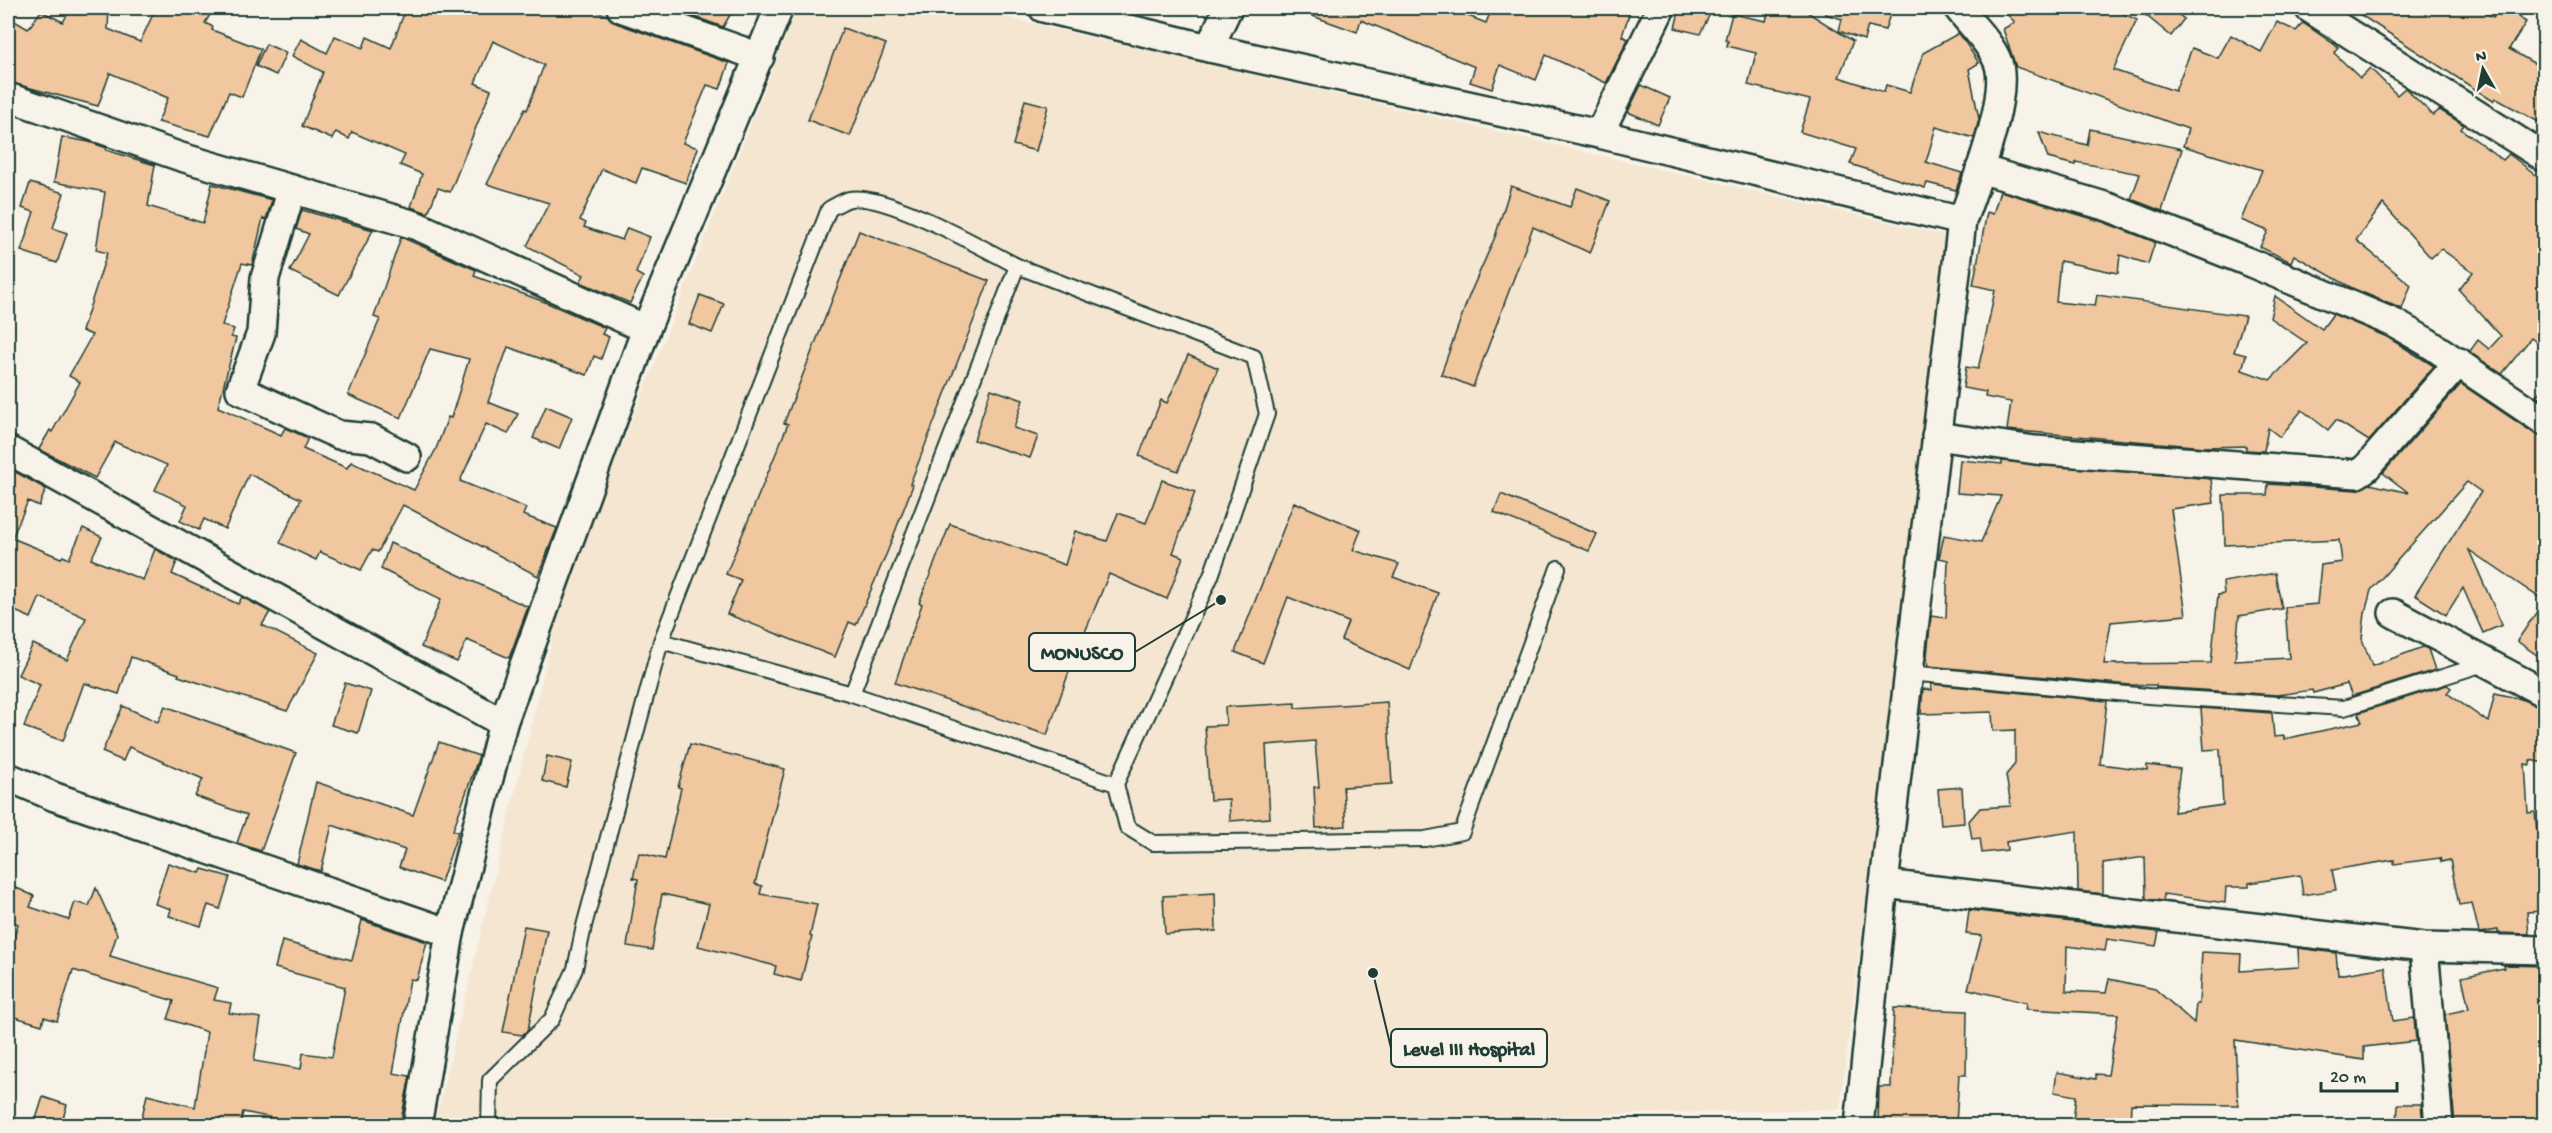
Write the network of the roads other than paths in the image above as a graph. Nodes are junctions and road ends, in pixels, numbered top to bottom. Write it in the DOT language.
graph roads {
  1 [pos="621,8"];
  2 [pos="779,8"];
  3 [pos="1043,8"];
  4 [pos="1228,8"];
  5 [pos="1661,8"];
  6 [pos="1958,8"];
  7 [pos="2309,8"];
  8 [pos="1209,48"];
  9 [pos="760,57"];
  10 [pos="8,97"];
  11 [pos="1599,134"];
  12 [pos="2544,157"];
  13 [pos="1980,169"];
  14 [pos="292,189"];
  15 [pos="1962,221"];
  16 [pos="1017,266"];
  17 [pos="646,329"];
  18 [pos="2459,362"];
  19 [pos="2544,421"];
  20 [pos="1936,436"];
  21 [pos="8,450"];
  22 [pos="407,457"];
  23 [pos="1558,568"];
  24 [pos="2393,613"];
  25 [pos="661,641"];
  26 [pos="2487,663"];
  27 [pos="1909,673"];
  28 [pos="2544,693"];
  29 [pos="852,694"];
  30 [pos="503,723"];
  31 [pos="8,777"];
  32 [pos="1116,784"];
  33 [pos="1884,884"];
  34 [pos="450,933"];
  35 [pos="2424,947"];
  36 [pos="2544,950"];
  37 [pos="417,1125"];
  38 [pos="489,1125"];
  39 [pos="1858,1125"];
  40 [pos="2439,1125"];
  1 -- 9 [label="street"];
  2 -- 9 [label="street"];
  3 -- 8 [label="street"];
  4 -- 8 [label="street"];
  5 -- 11 [label="street"];
  6 -- 13 [label="street"];
  7 -- 12 [label="street"];
  8 -- 11 [label="street"];
  9 -- 17 [label="street"];
  10 -- 14 [label="street"];
  11 -- 15 [label="street"];
  13 -- 15 [label="street"];
  13 -- 18 [label="street"];
  14 -- 17 [label="street"];
  14 -- 22 [label="street"];
  15 -- 20 [label="street"];
  16 -- 25 [label="lane"];
  16 -- 29 [label="lane"];
  16 -- 32 [label="lane"];
  17 -- 30 [label="street"];
  18 -- 19 [label="street"];
  18 -- 20 [label="street"];
  20 -- 27 [label="street"];
  21 -- 30 [label="street"];
  23 -- 32 [label="lane"];
  24 -- 26 [label="street"];
  25 -- 29 [label="lane"];
  25 -- 38 [label="lane"];
  26 -- 27 [label="lane"];
  26 -- 28 [label="street"];
  27 -- 33 [label="street"];
  29 -- 32 [label="lane"];
  30 -- 34 [label="street"];
  31 -- 34 [label="street"];
  33 -- 35 [label="street"];
  33 -- 39 [label="street"];
  34 -- 37 [label="street"];
  35 -- 36 [label="street"];
  35 -- 40 [label="street"];
}
